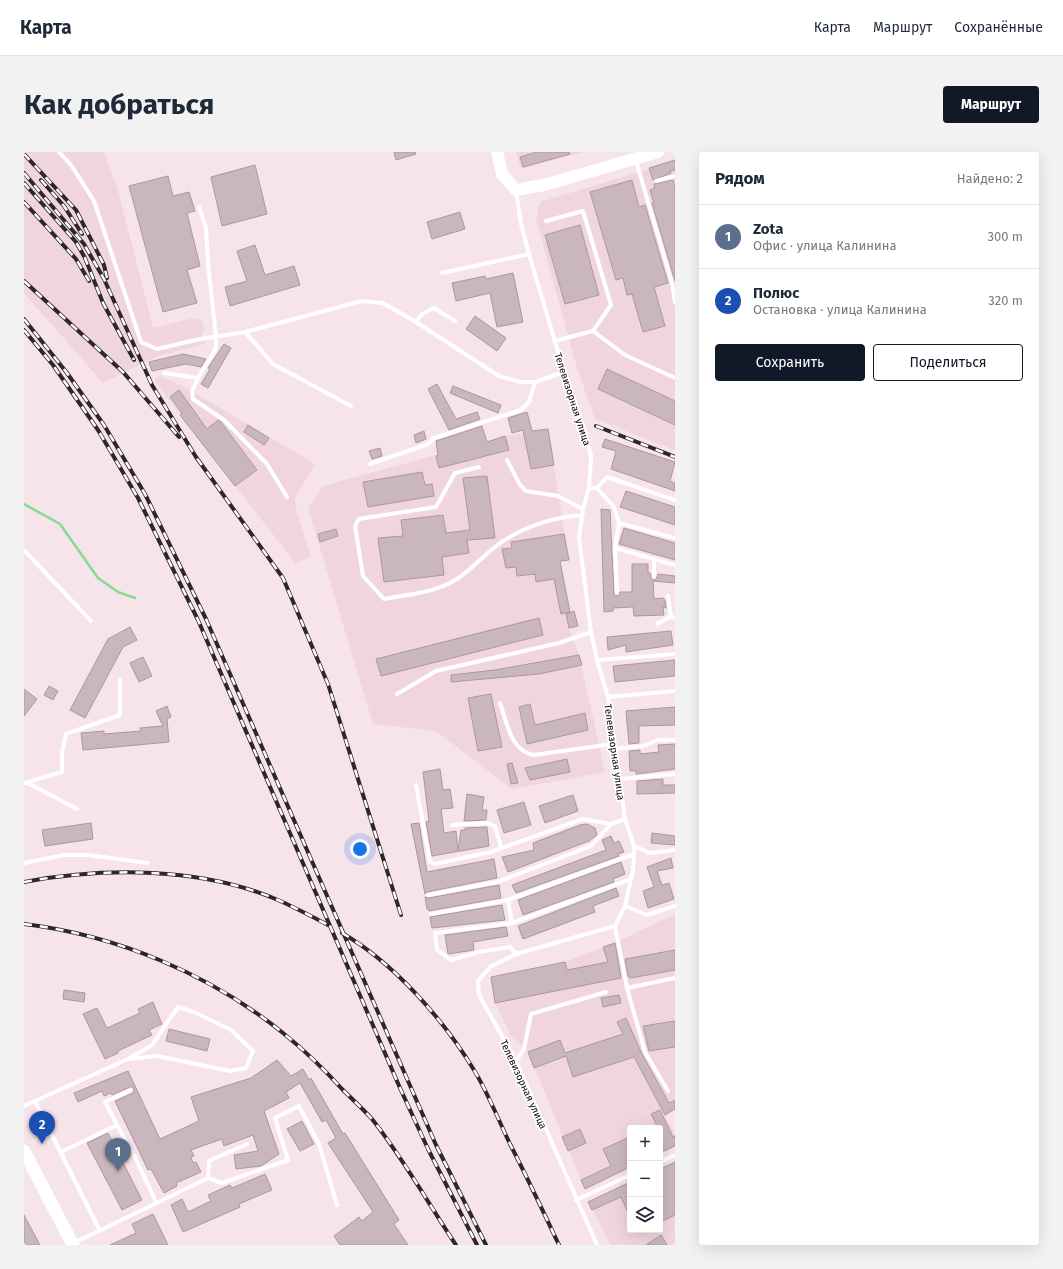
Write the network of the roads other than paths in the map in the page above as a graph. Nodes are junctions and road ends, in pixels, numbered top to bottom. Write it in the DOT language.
graph roads {
  1 [pos="59,152"];
  2 [pos="497,152"];
  3 [pos="658,152"];
  4 [pos="636,158"];
  5 [pos="675,176"];
  6 [pos="656,181"];
  7 [pos="516,190"];
  8 [pos="199,207"];
  9 [pos="546,221"];
  10 [pos="530,254"];
  11 [pos="442,273"];
  12 [pos="675,303"];
  13 [pos="455,321"];
  14 [pos="416,322"];
  15 [pos="593,331"];
  16 [pos="245,332"];
  17 [pos="216,336"];
  18 [pos="554,341"];
  19 [pos="564,372"];
  20 [pos="164,374"];
  21 [pos="198,378"];
  22 [pos="675,378"];
  23 [pos="535,382"];
  24 [pos="351,406"];
  25 [pos="507,460"];
  26 [pos="370,464"];
  27 [pos="479,467"];
  28 [pos="589,488"];
  29 [pos="597,488"];
  30 [pos="287,497"];
  31 [pos="675,500"];
  32 [pos="584,510"];
  33 [pos="582,515"];
  34 [pos="620,523"];
  35 [pos="675,538"];
  36 [pos="615,548"];
  37 [pos="24,550"];
  38 [pos="654,559"];
  39 [pos="675,565"];
  40 [pos="654,577"];
  41 [pos="617,593"];
  42 [pos="668,596"];
  43 [pos="673,617"];
  44 [pos="90,621"];
  45 [pos="657,624"];
  46 [pos="591,632"];
  47 [pos="675,654"];
  48 [pos="596,660"];
  49 [pos="120,679"];
  50 [pos="675,690"];
  51 [pos="397,694"];
  52 [pos="608,697"];
  53 [pos="500,703"];
  54 [pos="675,740"];
  55 [pos="613,744"];
  56 [pos="614,749"];
  57 [pos="675,774"];
  58 [pos="620,779"];
  59 [pos="25,782"];
  60 [pos="416,785"];
  61 [pos="77,809"];
  62 [pos="625,818"];
  63 [pos="611,824"];
  64 [pos="452,825"];
  65 [pos="634,846"];
  66 [pos="501,847"];
  67 [pos="675,850"];
  68 [pos="669,852"];
  69 [pos="634,854"];
  70 [pos="675,855"];
  71 [pos="24,863"];
  72 [pos="148,863"];
  73 [pos="631,879"];
  74 [pos="428,895"];
  75 [pos="508,900"];
  76 [pos="625,906"];
  77 [pos="675,906"];
  78 [pos="431,914"];
  79 [pos="512,923"];
  80 [pos="615,926"];
  81 [pos="516,954"];
  82 [pos="675,978"];
  83 [pos="627,988"];
  84 [pos="606,992"];
  85 [pos="128,1059"];
  86 [pos="516,1061"];
  87 [pos="131,1090"];
  88 [pos="668,1091"];
  89 [pos="35,1100"];
  90 [pos="24,1106"];
  91 [pos="117,1125"];
  92 [pos="247,1144"];
  93 [pos="24,1151"];
  94 [pos="61,1152"];
  95 [pos="675,1155"];
  96 [pos="662,1161"];
  97 [pos="627,1176"];
  98 [pos="208,1178"];
  99 [pos="576,1200"];
  100 [pos="156,1202"];
  101 [pos="337,1205"];
  102 [pos="99,1229"];
  103 [pos="73,1244"];
  104 [pos="597,1245"];
  1 -- 17 [label="lane"];
  2 -- 7 [label="street"];
  3 -- 4 [label="street"];
  4 -- 7 [label="street"];
  4 -- 12 [label="lane"];
  5 -- 6 [label="lane"];
  7 -- 10 [label="lane, Телевизорная улица"];
  8 -- 17 [label="lane"];
  9 -- 15 [label="lane"];
  10 -- 11 [label="lane"];
  10 -- 18 [label="lane, Телевизорная улица"];
  13 -- 14 [label="lane"];
  14 -- 16 [label="lane"];
  14 -- 23 [label="lane"];
  15 -- 18 [label="lane"];
  15 -- 22 [label="lane"];
  16 -- 17 [label="lane"];
  16 -- 24 [label="lane"];
  17 -- 21 [label="lane"];
  18 -- 19 [label="lane, Телевизорная улица"];
  19 -- 23 [label="lane"];
  19 -- 28 [label="lane, Телевизорная улица"];
  20 -- 21 [label="lane"];
  21 -- 30 [label="lane"];
  23 -- 26 [label="lane"];
  25 -- 32 [label="lane"];
  27 -- 33 [label="lane"];
  28 -- 29 [label="lane"];
  28 -- 32 [label="lane, Телевизорная улица"];
  29 -- 31 [label="lane"];
  29 -- 34 [label="lane"];
  32 -- 33 [label="lane, Телевизорная улица"];
  33 -- 46 [label="lane, Телевизорная улица"];
  34 -- 35 [label="lane"];
  34 -- 36 [label="lane"];
  36 -- 38 [label="lane"];
  36 -- 41 [label="lane"];
  37 -- 44 [label="lane"];
  38 -- 39 [label="lane"];
  38 -- 40 [label="lane"];
  42 -- 43 [label="lane"];
  43 -- 45 [label="lane"];
  46 -- 48 [label="lane, Телевизорная улица"];
  46 -- 51 [label="lane"];
  47 -- 48 [label="lane"];
  48 -- 52 [label="lane, Телевизорная улица"];
  49 -- 59 [label="lane"];
  50 -- 52 [label="lane"];
  52 -- 55 [label="lane, Телевизорная улица"];
  53 -- 55 [label="lane"];
  54 -- 56 [label="lane"];
  55 -- 56 [label="lane, Телевизорная улица"];
  56 -- 58 [label="lane, Телевизорная улица"];
  57 -- 58 [label="lane"];
  58 -- 62 [label="lane, Телевизорная улица"];
  59 -- 61 [label="lane"];
  60 -- 66 [label="lane"];
  62 -- 63 [label="lane"];
  62 -- 65 [label="lane, Телевизорная улица"];
  63 -- 66 [label="lane"];
  63 -- 74 [label="lane"];
  64 -- 66 [label="lane"];
  65 -- 68 [label="lane"];
  65 -- 69 [label="lane, Телевизорная улица"];
  67 -- 68 [label="lane"];
  68 -- 70 [label="lane"];
  69 -- 73 [label="lane, Телевизорная улица"];
  69 -- 75 [label="lane"];
  71 -- 72 [label="lane"];
  73 -- 76 [label="lane, Телевизорная улица"];
  73 -- 79 [label="lane"];
  75 -- 78 [label="lane"];
  75 -- 79 [label="lane"];
  76 -- 77 [label="lane"];
  76 -- 80 [label="lane, Телевизорная улица"];
  79 -- 81 [label="lane"];
  80 -- 81 [label="lane, Телевизорная улица"];
  80 -- 83 [label="lane"];
  81 -- 86 [label="lane, Телевизорная улица"];
  82 -- 83 [label="lane"];
  83 -- 88 [label="lane"];
  84 -- 86 [label="lane"];
  85 -- 85 [label="lane"];
  85 -- 89 [label="lane"];
  86 -- 99 [label="lane, Телевизорная улица"];
  87 -- 91 [label="lane"];
  89 -- 90 [label="lane"];
  89 -- 94 [label="lane"];
  91 -- 94 [label="lane"];
  91 -- 100 [label="lane"];
  92 -- 98 [label="lane"];
  93 -- 103 [label="main road"];
  94 -- 102 [label="lane"];
  95 -- 96 [label="lane"];
  97 -- 99 [label="lane"];
  98 -- 100 [label="lane"];
  98 -- 101 [label="lane"];
  99 -- 104 [label="lane, Телевизорная улица"];
  100 -- 102 [label="lane"];
  102 -- 103 [label="lane"];
}
